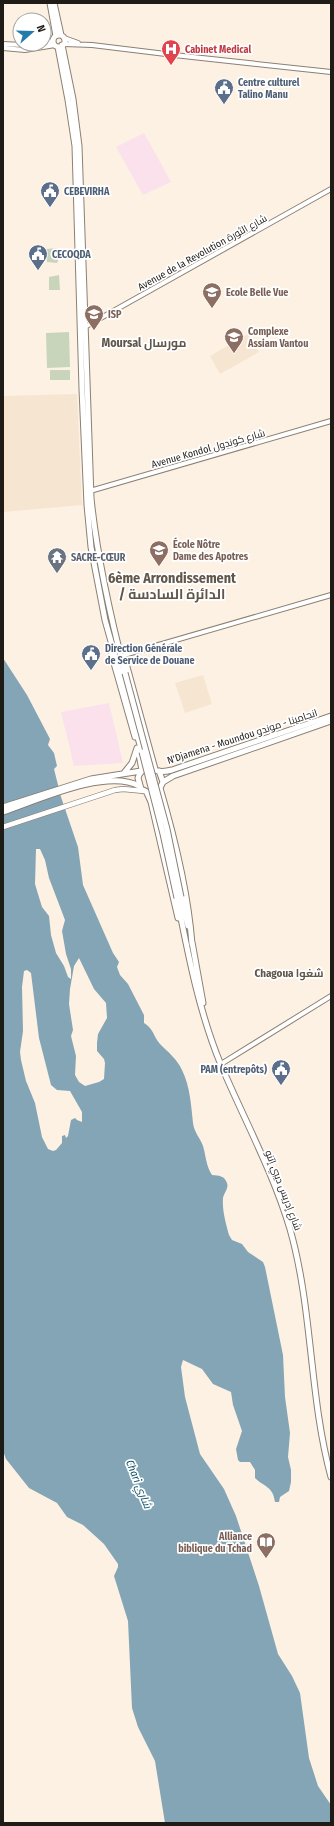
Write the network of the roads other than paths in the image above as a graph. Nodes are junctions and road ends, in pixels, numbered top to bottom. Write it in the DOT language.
graph roads {
  1 [pos="50,3"];
  2 [pos="54,3"];
  3 [pos="59,41"];
  4 [pos="52,42"];
  5 [pos="3,48"];
  6 [pos="331,72"];
  7 [pos="331,189"];
  8 [pos="83,328"];
  9 [pos="331,421"];
  10 [pos="90,491"];
  11 [pos="331,595"];
  12 [pos="105,620"];
  13 [pos="112,624"];
  14 [pos="124,655"];
  15 [pos="123,673"];
  16 [pos="331,716"];
  17 [pos="331,721"];
  18 [pos="137,747"];
  19 [pos="157,770"];
  20 [pos="142,771"];
  21 [pos="124,773"];
  22 [pos="163,782"];
  23 [pos="139,786"];
  24 [pos="70,787"];
  25 [pos="160,788"];
  26 [pos="145,792"];
  27 [pos="3,807"];
  28 [pos="3,812"];
  29 [pos="3,828"];
  30 [pos="179,898"];
  31 [pos="192,944"];
  32 [pos="186,945"];
  33 [pos="331,996"];
  34 [pos="204,1012"];
  35 [pos="221,1064"];
  36 [pos="331,1477"];
  1 -- 3 [label="main road"];
  2 -- 3 [label="main road"];
  3 -- 4 [label="street"];
  3 -- 5 [label="street"];
  3 -- 6 [label="street"];
  3 -- 8 [label="main road"];
  7 -- 8 [label="street, Avenue de la Revolution شارع الثورة"];
  8 -- 10 [label="main road"];
  8 -- 12 [label="main road"];
  9 -- 10 [label="street, Avenue Kondol شارع كوندول"];
  10 -- 13 [label="main road"];
  11 -- 14 [label="street"];
  12 -- 15 [label="main road"];
  12 -- 18 [label="main road"];
  13 -- 14 [label="main road"];
  13 -- 15 [label="main road"];
  14 -- 19 [label="main road"];
  15 -- 30 [label="main road, bridge"];
  16 -- 19 [label="main road, N'Djamena - Moundou انجامينا - موندو"];
  17 -- 22 [label="main road, N'Djamena - Moundou انجامينا - موندو"];
  18 -- 20 [label="main road"];
  18 -- 21 [label="main road"];
  19 -- 20 [label="main road"];
  19 -- 22 [label="main road"];
  20 -- 21 [label="main road"];
  20 -- 23 [label="main road"];
  21 -- 24 [label="main road"];
  22 -- 25 [label="main road"];
  23 -- 24 [label="main road"];
  23 -- 26 [label="main road"];
  24 -- 27 [label="main road"];
  24 -- 28 [label="main road"];
  25 -- 26 [label="main road"];
  25 -- 31 [label="main road"];
  26 -- 29 [label="main road"];
  26 -- 32 [label="main road"];
  30 -- 31 [label="main road, شارع إدريس ديبي إتنو"];
  30 -- 32 [label="main road, شارع إدريس ديبي إتنو"];
  31 -- 34 [label="main road, شارع إدريس ديبي إتنو"];
  32 -- 34 [label="main road, شارع إدريس ديبي إتنو"];
  33 -- 35 [label="street"];
  34 -- 35 [label="main road, شارع إدريس ديبي إتنو"];
  35 -- 36 [label="main road, شارع إدريس ديبي إتنو"];
}
